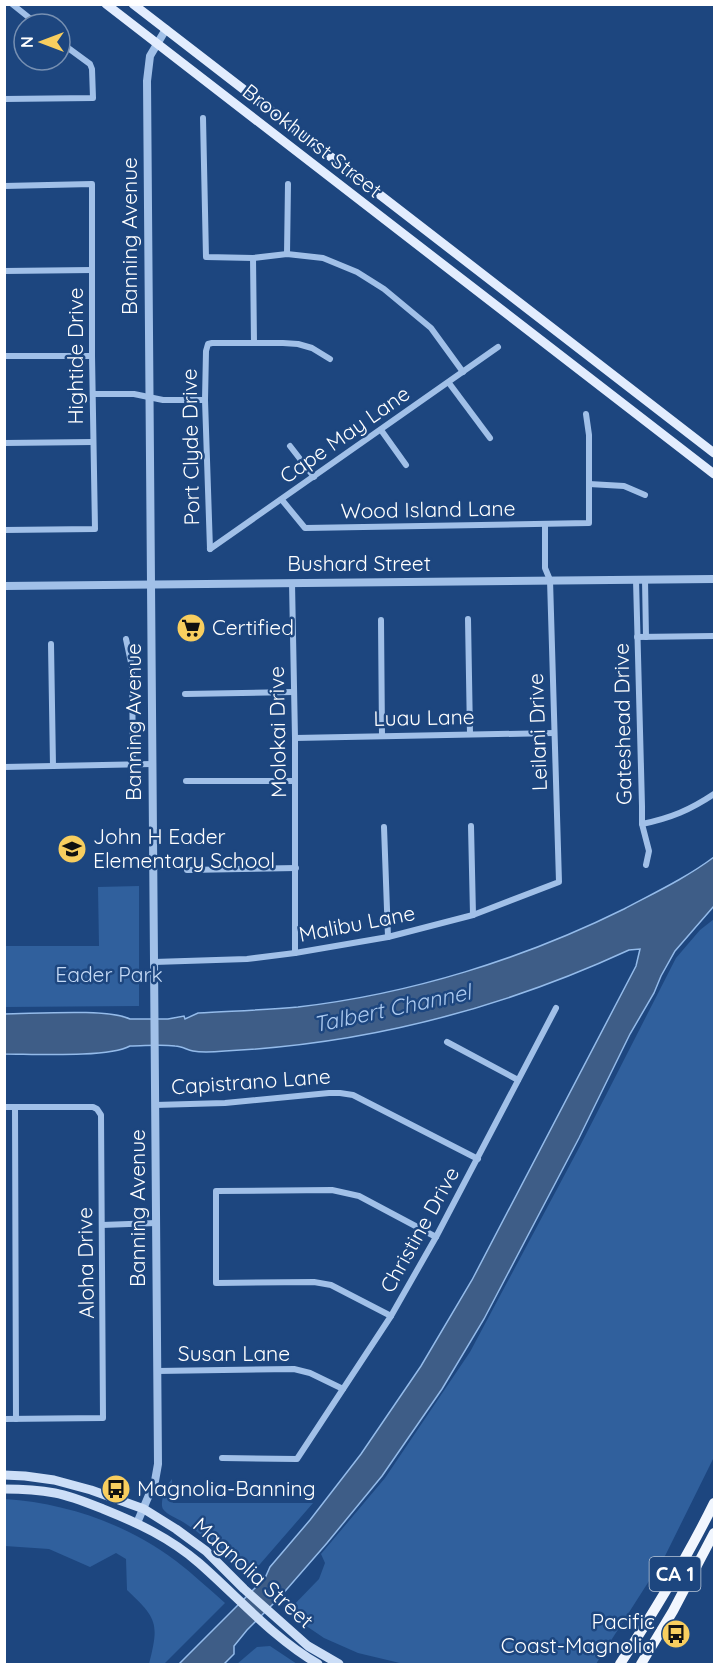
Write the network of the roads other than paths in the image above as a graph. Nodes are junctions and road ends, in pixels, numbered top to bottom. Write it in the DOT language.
graph roads {
  1 [pos="106,4"];
  2 [pos="133,4"];
  3 [pos="166,29"];
  4 [pos="156,44"];
  5 [pos="72,51"];
  6 [pos="4,99"];
  7 [pos="203,118"];
  8 [pos="288,184"];
  9 [pos="4,186"];
  10 [pos="287,254"];
  11 [pos="253,258"];
  12 [pos="92,270"];
  13 [pos="4,271"];
  14 [pos="507,292"];
  15 [pos="497,305"];
  16 [pos="254,344"];
  17 [pos="498,347"];
  18 [pos="4,356"];
  19 [pos="92,356"];
  20 [pos="330,359"];
  21 [pos="463,372"];
  22 [pos="449,383"];
  23 [pos="93,394"];
  24 [pos="150,397"];
  25 [pos="205,400"];
  26 [pos="586,414"];
  27 [pos="381,430"];
  28 [pos="490,438"];
  29 [pos="93,442"];
  30 [pos="4,443"];
  31 [pos="290,446"];
  32 [pos="714,453"];
  33 [pos="406,465"];
  34 [pos="714,474"];
  35 [pos="314,477"];
  36 [pos="589,484"];
  37 [pos="645,495"];
  38 [pos="282,500"];
  39 [pos="545,525"];
  40 [pos="4,530"];
  41 [pos="210,549"];
  42 [pos="714,579"];
  43 [pos="550,580"];
  44 [pos="641,580"];
  45 [pos="292,583"];
  46 [pos="151,584"];
  47 [pos="4,586"];
  48 [pos="468,619"];
  49 [pos="381,620"];
  50 [pos="714,636"];
  51 [pos="638,637"];
  52 [pos="646,637"];
  53 [pos="126,639"];
  54 [pos="51,644"];
  55 [pos="294,692"];
  56 [pos="185,694"];
  57 [pos="554,733"];
  58 [pos="470,734"];
  59 [pos="382,736"];
  60 [pos="295,738"];
  61 [pos="152,764"];
  62 [pos="133,765"];
  63 [pos="53,766"];
  64 [pos="4,767"];
  65 [pos="295,781"];
  66 [pos="186,782"];
  67 [pos="714,794"];
  68 [pos="642,824"];
  69 [pos="471,826"];
  70 [pos="384,828"];
  71 [pos="646,865"];
  72 [pos="296,868"];
  73 [pos="187,870"];
  74 [pos="560,882"];
  75 [pos="473,915"];
  76 [pos="388,937"];
  77 [pos="295,953"];
  78 [pos="154,962"];
  79 [pos="556,1008"];
  80 [pos="447,1042"];
  81 [pos="518,1080"];
  82 [pos="155,1105"];
  83 [pos="4,1107"];
  84 [pos="15,1107"];
  85 [pos="478,1159"];
  86 [pos="156,1223"];
  87 [pos="102,1225"];
  88 [pos="436,1237"];
  89 [pos="391,1316"];
  90 [pos="157,1371"];
  91 [pos="343,1389"];
  92 [pos="4,1419"];
  93 [pos="16,1419"];
  94 [pos="222,1458"];
  95 [pos="4,1475"];
  96 [pos="4,1489"];
  97 [pos="714,1503"];
  98 [pos="144,1509"];
  99 [pos="137,1523"];
  100 [pos="714,1533"];
  101 [pos="318,1665"];
  102 [pos="339,1665"];
  103 [pos="620,1665"];
  104 [pos="641,1665"];
  1 -- 4 [label="main road, Brookhurst Street"];
  2 -- 3 [label="main road, Brookhurst Street"];
  3 -- 4 [label="street, Banning Avenue"];
  3 -- 14 [label="main road, Brookhurst Street"];
  4 -- 15 [label="main road, Brookhurst Street"];
  4 -- 24 [label="street, Banning Avenue"];
  5 -- 6 [label="street"];
  7 -- 11 [label="street"];
  8 -- 10 [label="street"];
  9 -- 12 [label="street, Hightide Drive"];
  10 -- 11 [label="street"];
  10 -- 21 [label="street"];
  11 -- 16 [label="street"];
  12 -- 13 [label="street"];
  12 -- 19 [label="street, Hightide Drive"];
  14 -- 15 [label="main road"];
  14 -- 32 [label="main road, Brookhurst Street"];
  15 -- 34 [label="main road, Brookhurst Street"];
  16 -- 20 [label="street"];
  16 -- 25 [label="street, Port Clyde Drive"];
  17 -- 21 [label="street, Cape May Lane"];
  18 -- 19 [label="street"];
  19 -- 23 [label="street, Hightide Drive"];
  21 -- 22 [label="street, Cape May Lane"];
  22 -- 27 [label="street, Cape May Lane"];
  22 -- 28 [label="street"];
  23 -- 24 [label="street"];
  23 -- 29 [label="street, Hightide Drive"];
  24 -- 25 [label="street"];
  24 -- 46 [label="street, Banning Avenue"];
  25 -- 41 [label="street, Port Clyde Drive"];
  26 -- 36 [label="street"];
  27 -- 33 [label="street"];
  27 -- 35 [label="street, Cape May Lane"];
  29 -- 30 [label="street"];
  29 -- 40 [label="street, Hightide Drive"];
  31 -- 35 [label="street"];
  35 -- 38 [label="street, Cape May Lane"];
  36 -- 37 [label="street"];
  36 -- 39 [label="street, Wood Island Lane"];
  38 -- 39 [label="street, Wood Island Lane"];
  38 -- 41 [label="street, Cape May Lane"];
  39 -- 43 [label="street, Leilani Drive"];
  42 -- 44 [label="street, Bushard Street"];
  43 -- 44 [label="street, Bushard Street"];
  43 -- 45 [label="street, Bushard Street"];
  43 -- 57 [label="street, Leilani Drive"];
  44 -- 51 [label="street, Gateshead Drive"];
  44 -- 52 [label="street, Gateshead Drive"];
  45 -- 46 [label="street, Bushard Street"];
  45 -- 55 [label="street, Molokai Drive"];
  46 -- 47 [label="street, Bushard Street"];
  46 -- 61 [label="street, Banning Avenue"];
  48 -- 58 [label="street"];
  49 -- 59 [label="street"];
  50 -- 52 [label="street"];
  51 -- 52 [label="street"];
  51 -- 68 [label="street, Gateshead Drive"];
  53 -- 62 [label="street, Banning Avenue"];
  54 -- 63 [label="street"];
  55 -- 56 [label="street"];
  55 -- 60 [label="street, Molokai Drive"];
  57 -- 58 [label="street, Luau Lane"];
  57 -- 74 [label="street, Leilani Drive"];
  58 -- 59 [label="street, Luau Lane"];
  59 -- 60 [label="street, Luau Lane"];
  60 -- 65 [label="street, Molokai Drive"];
  61 -- 62 [label="street"];
  61 -- 78 [label="street, Banning Avenue"];
  62 -- 63 [label="street"];
  63 -- 64 [label="street"];
  65 -- 66 [label="street"];
  65 -- 72 [label="street, Molokai Drive"];
  67 -- 68 [label="street"];
  68 -- 71 [label="street, Gateshead Drive"];
  69 -- 75 [label="street"];
  70 -- 76 [label="street"];
  72 -- 73 [label="street"];
  72 -- 77 [label="street, Molokai Drive"];
  74 -- 75 [label="street, Malibu Lane"];
  75 -- 76 [label="street, Malibu Lane"];
  76 -- 77 [label="street, Malibu Lane"];
  77 -- 78 [label="street, Malibu Lane"];
  78 -- 82 [label="street, Banning Avenue"];
  79 -- 81 [label="street, Christine Drive"];
  80 -- 81 [label="street"];
  81 -- 85 [label="street, Christine Drive"];
  82 -- 85 [label="street, Capistrano Lane"];
  82 -- 86 [label="street, Banning Avenue"];
  83 -- 84 [label="street"];
  84 -- 87 [label="street, Aloha Drive"];
  84 -- 93 [label="street"];
  85 -- 88 [label="street, Christine Drive"];
  86 -- 87 [label="street"];
  86 -- 90 [label="street, Banning Avenue"];
  87 -- 93 [label="street, Aloha Drive"];
  88 -- 89 [label="street, Christine Drive"];
  88 -- 89 [label="street"];
  89 -- 91 [label="street, Christine Drive"];
  90 -- 91 [label="street, Susan Lane"];
  90 -- 98 [label="street, Banning Avenue"];
  91 -- 94 [label="street, Christine Drive"];
  92 -- 93 [label="street"];
  95 -- 98 [label="main road, Magnolia Street"];
  96 -- 99 [label="main road, Magnolia Street"];
  97 -- 103 [label="highway, CA 1"];
  98 -- 99 [label="street, Banning Avenue"];
  98 -- 102 [label="main road, Magnolia Street"];
  99 -- 101 [label="main road, Magnolia Street"];
  100 -- 104 [label="highway, CA 1"];
}
